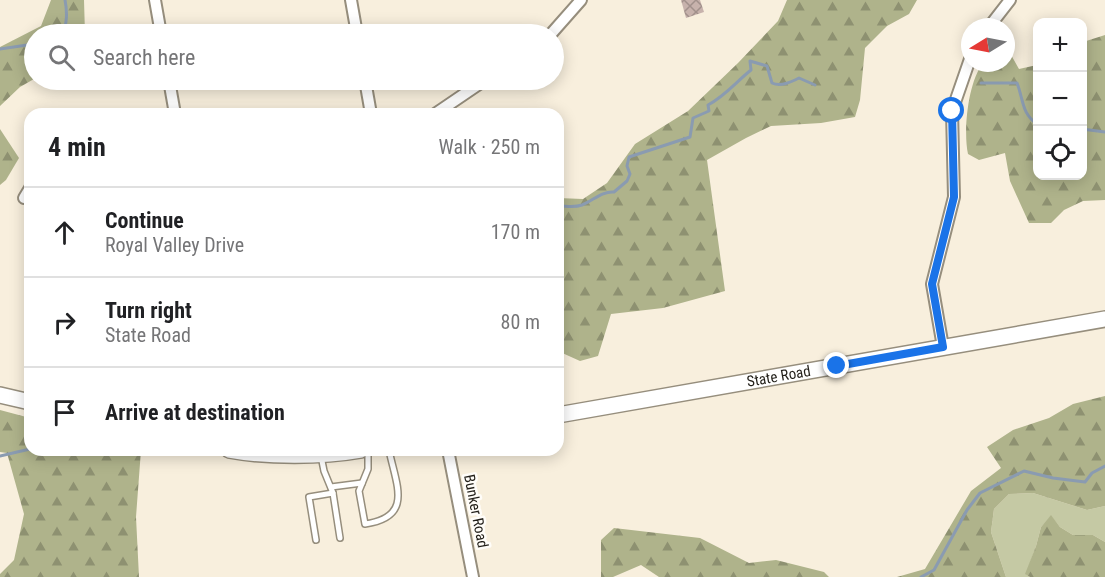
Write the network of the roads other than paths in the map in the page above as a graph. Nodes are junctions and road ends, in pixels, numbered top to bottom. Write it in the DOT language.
graph roads {
  1 [pos="155,0"];
  2 [pos="351,0"];
  3 [pos="581,0"];
  4 [pos="1010,0"];
  5 [pos="996,18"];
  6 [pos="159,24"];
  7 [pos="355,24"];
  8 [pos="560,24"];
  9 [pos="966,72"];
  10 [pos="171,90"];
  11 [pos="367,90"];
  12 [pos="470,90"];
  13 [pos="174,108"];
  14 [pos="370,108"];
  15 [pos="444,108"];
  16 [pos="1105,319"];
  17 [pos="943,347"];
  18 [pos="0,395"];
  19 [pos="24,401"];
  20 [pos="564,414"];
  21 [pos="321,456"];
  22 [pos="368,456"];
  23 [pos="390,456"];
  24 [pos="449,456"];
  25 [pos="362,483"];
  26 [pos="332,490"];
  27 [pos="340,538"];
  28 [pos="316,540"];
  29 [pos="473,577"];
  1 -- 6 [label="street"];
  2 -- 7 [label="street"];
  3 -- 8 [label="street"];
  4 -- 5 [label="street"];
  9 -- 17 [label="street"];
  10 -- 13 [label="street"];
  11 -- 14 [label="street"];
  12 -- 15 [label="street"];
  16 -- 17 [label="main road, State Road"];
  17 -- 20 [label="main road, State Road"];
  18 -- 19 [label="main road"];
  21 -- 26 [label="lane"];
  22 -- 25 [label="lane"];
  23 -- 25 [label="lane"];
  24 -- 29 [label="street, Bunker Road"];
  25 -- 26 [label="lane"];
  26 -- 27 [label="lane"];
  26 -- 28 [label="lane"];
}
